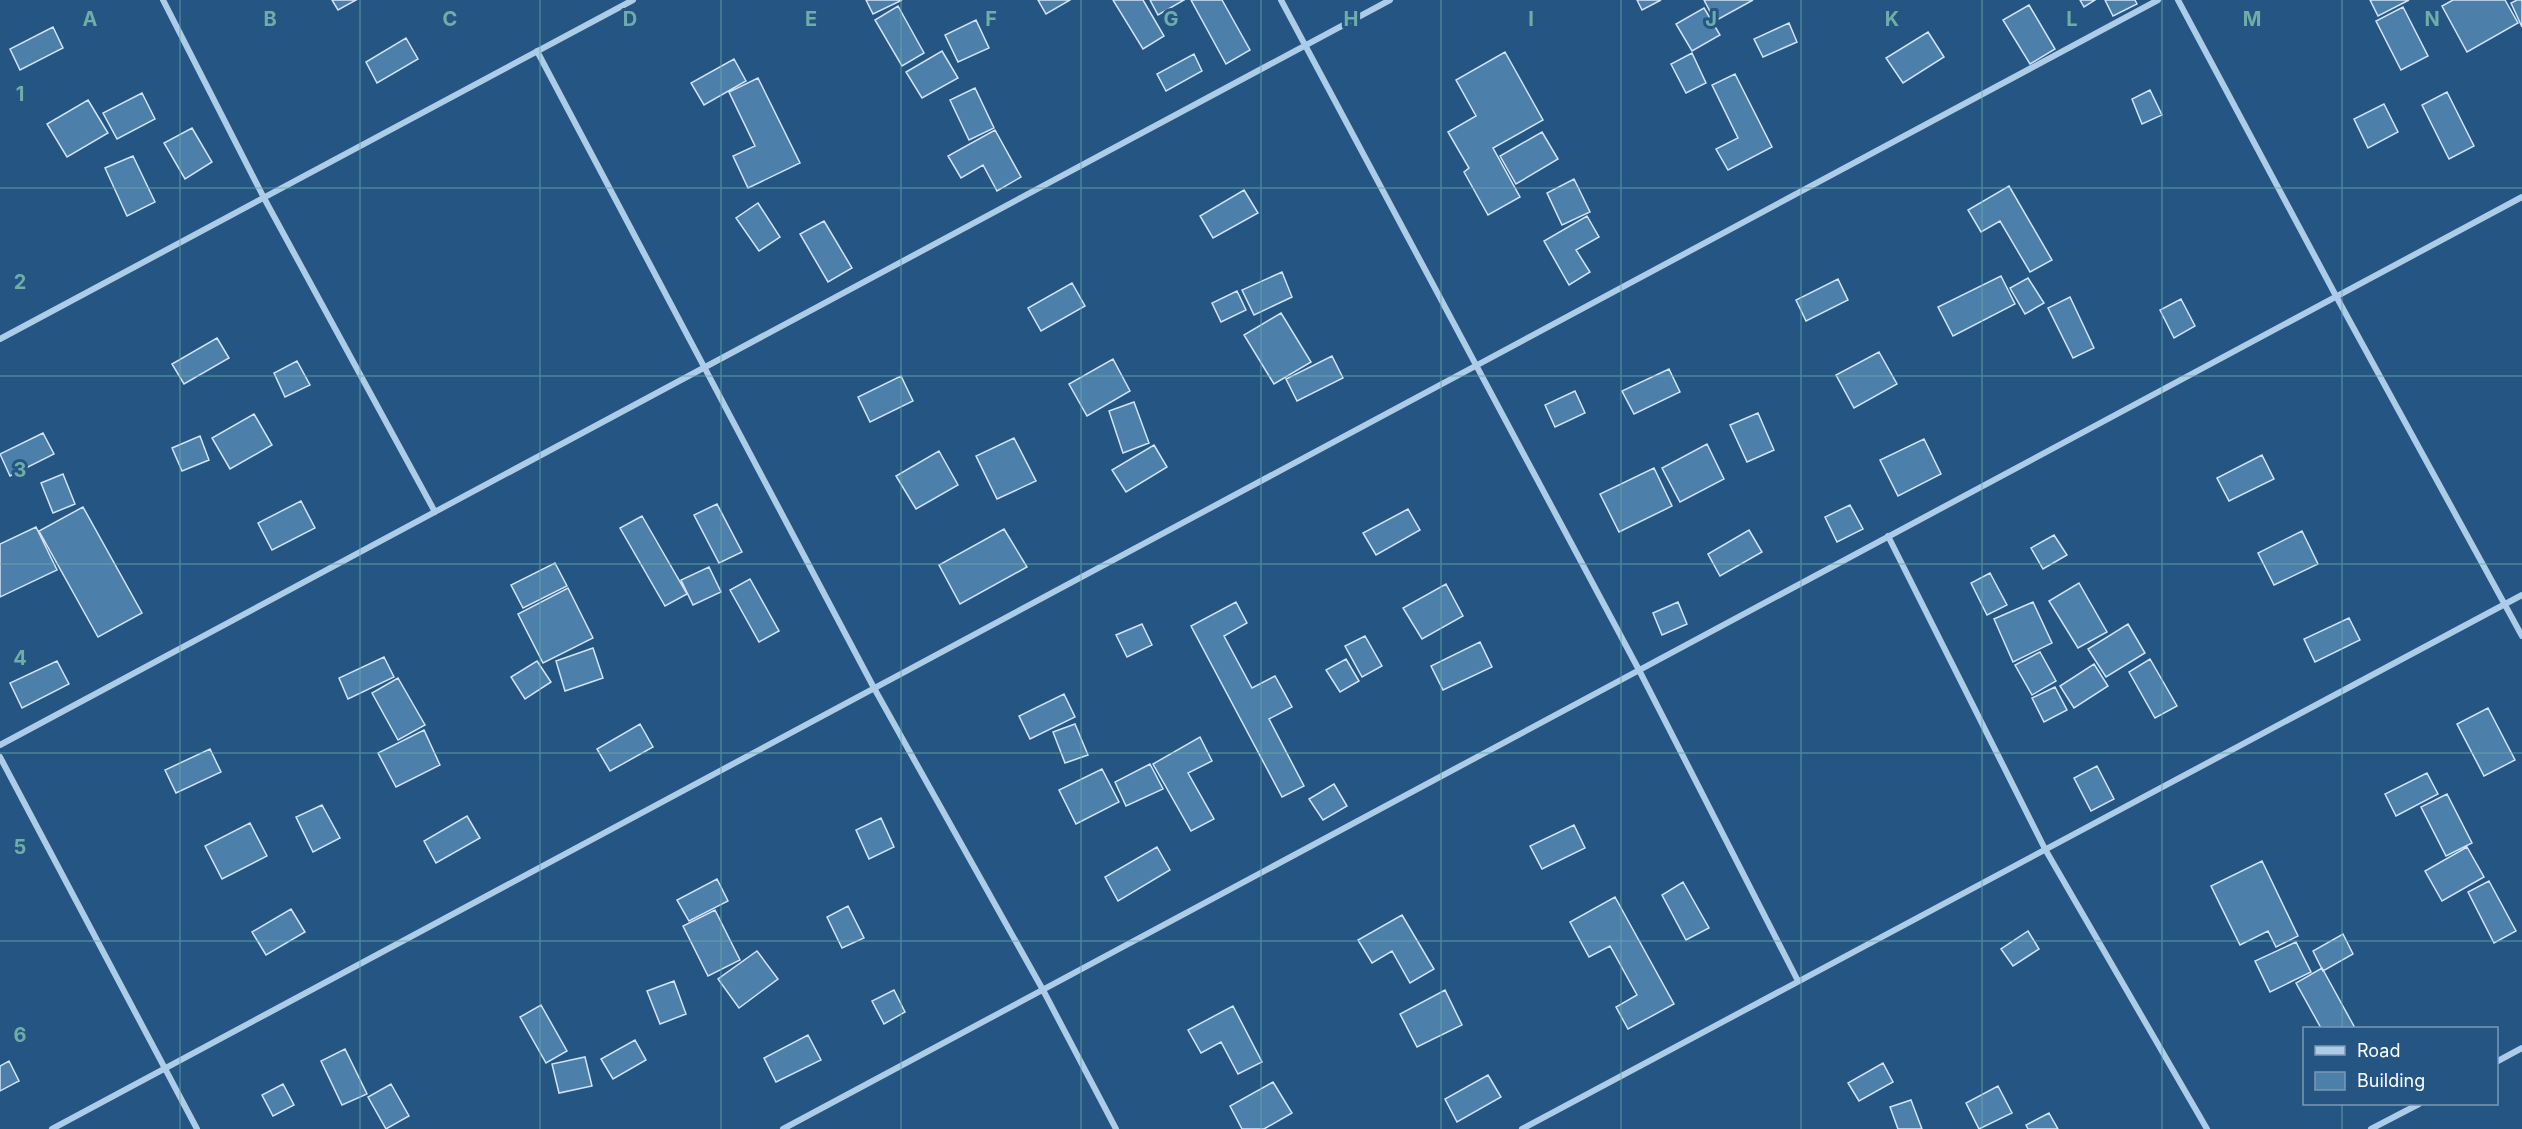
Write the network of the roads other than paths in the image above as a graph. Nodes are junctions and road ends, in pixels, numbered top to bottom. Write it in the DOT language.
graph roads {
  1 [pos="163,0"];
  2 [pos="633,0"];
  3 [pos="1281,0"];
  4 [pos="1390,0"];
  5 [pos="2158,0"];
  6 [pos="2178,0"];
  7 [pos="1306,45"];
  8 [pos="537,51"];
  9 [pos="2522,196"];
  10 [pos="264,198"];
  11 [pos="2336,296"];
  12 [pos="0,339"];
  13 [pos="1477,365"];
  14 [pos="704,367"];
  15 [pos="435,512"];
  16 [pos="1888,536"];
  17 [pos="2522,595"];
  18 [pos="2505,604"];
  19 [pos="2522,636"];
  20 [pos="1639,670"];
  21 [pos="874,688"];
  22 [pos="0,745"];
  23 [pos="0,757"];
  24 [pos="2045,849"];
  25 [pos="1798,981"];
  26 [pos="1043,990"];
  27 [pos="2522,1048"];
  28 [pos="2498,1061"];
  29 [pos="165,1068"];
  30 [pos="2417,1105"];
  31 [pos="52,1129"];
  32 [pos="197,1129"];
  33 [pos="783,1129"];
  34 [pos="1116,1129"];
  35 [pos="1521,1129"];
  36 [pos="2207,1129"];
  37 [pos="2371,1129"];
  1 -- 10 [label="street"];
  2 -- 8 [label="street"];
  3 -- 7 [label="street"];
  4 -- 7 [label="street"];
  5 -- 13 [label="street"];
  6 -- 11 [label="street"];
  7 -- 13 [label="street"];
  7 -- 14 [label="street"];
  8 -- 10 [label="street"];
  8 -- 14 [label="street"];
  9 -- 11 [label="street"];
  10 -- 12 [label="street"];
  10 -- 15 [label="street"];
  11 -- 16 [label="street"];
  11 -- 18 [label="street"];
  13 -- 20 [label="street"];
  13 -- 21 [label="street"];
  14 -- 15 [label="street"];
  14 -- 21 [label="street"];
  15 -- 22 [label="street"];
  16 -- 20 [label="street"];
  16 -- 24 [label="street"];
  17 -- 18 [label="street"];
  18 -- 19 [label="street"];
  18 -- 24 [label="street"];
  20 -- 25 [label="street"];
  20 -- 26 [label="street"];
  21 -- 26 [label="street"];
  21 -- 29 [label="street"];
  23 -- 29 [label="street"];
  24 -- 25 [label="street"];
  24 -- 36 [label="street"];
  25 -- 35 [label="street"];
  26 -- 33 [label="street"];
  26 -- 34 [label="street"];
  27 -- 28 [label="street"];
  29 -- 31 [label="street"];
  29 -- 32 [label="street"];
  30 -- 37 [label="street"];
}
